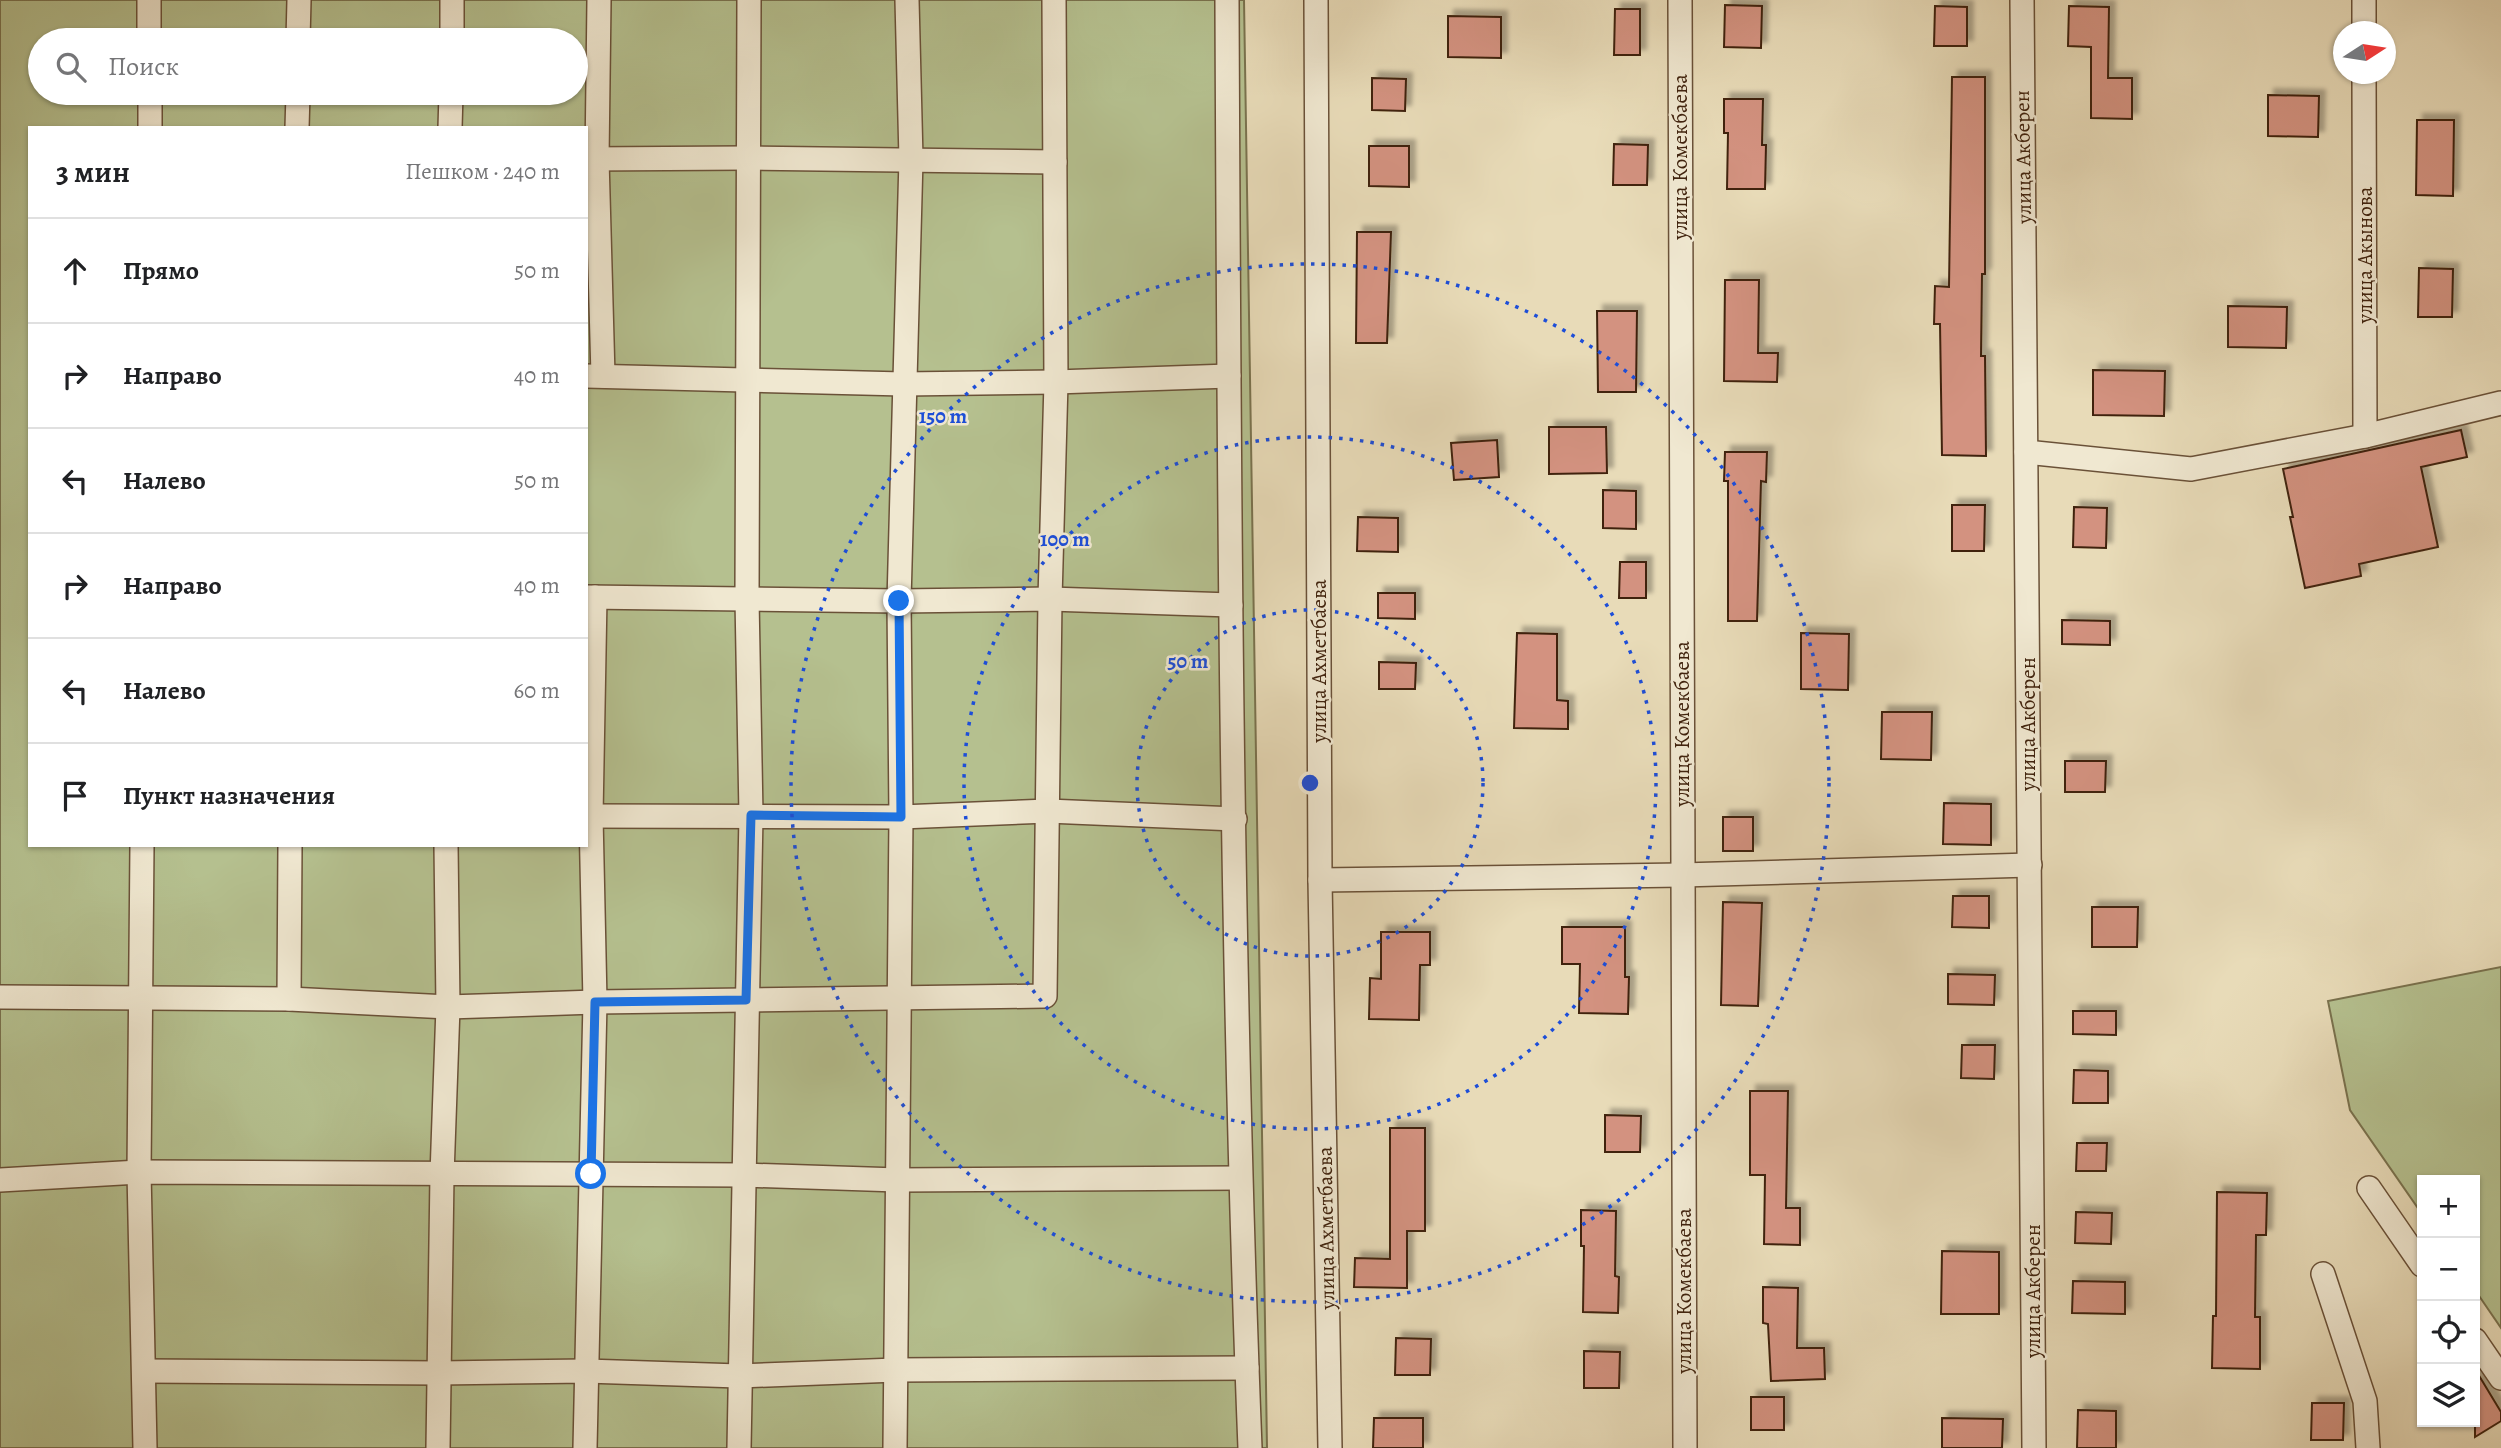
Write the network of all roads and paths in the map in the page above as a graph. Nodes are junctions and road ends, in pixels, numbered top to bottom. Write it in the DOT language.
graph roads {
  1 [pos="149,0"];
  2 [pos="299,0"];
  3 [pos="452,0"];
  4 [pos="599,0"];
  5 [pos="749,0"];
  6 [pos="907,0"];
  7 [pos="1054,0"];
  8 [pos="1227,0"];
  9 [pos="1316,0"];
  10 [pos="1680,0"];
  11 [pos="2022,0"];
  12 [pos="2364,0"];
  13 [pos="2364,21"];
  14 [pos="149,28"];
  15 [pos="298,28"];
  16 [pos="452,28"];
  17 [pos="2364,84"];
  18 [pos="150,105"];
  19 [pos="298,105"];
  20 [pos="451,105"];
  21 [pos="150,126"];
  22 [pos="297,126"];
  23 [pos="450,126"];
  24 [pos="747,158"];
  25 [pos="592,159"];
  26 [pos="911,159"];
  27 [pos="1055,162"];
  28 [pos="595,376"];
  29 [pos="1229,376"];
  30 [pos="746,379"];
  31 [pos="1056,382"];
  32 [pos="904,384"];
  33 [pos="2501,403"];
  34 [pos="2365,436"];
  35 [pos="2026,452"];
  36 [pos="591,597"];
  37 [pos="747,599"];
  38 [pos="1050,599"];
  39 [pos="899,601"];
  40 [pos="1231,605"];
  41 [pos="1048,811"];
  42 [pos="751,815"];
  43 [pos="589,816"];
  44 [pos="901,817"];
  45 [pos="1235,819"];
  46 [pos="142,847"];
  47 [pos="290,847"];
  48 [pos="446,847"];
  49 [pos="2029,865"];
  50 [pos="1682,874"];
  51 [pos="1320,880"];
  52 [pos="0,997"];
  53 [pos="141,998"];
  54 [pos="289,999"];
  55 [pos="900,999"];
  56 [pos="746,1000"];
  57 [pos="595,1002"];
  58 [pos="448,1007"];
  59 [pos="139,1172"];
  60 [pos="591,1174"];
  61 [pos="442,1175"];
  62 [pos="743,1175"];
  63 [pos="1240,1178"];
  64 [pos="0,1180"];
  65 [pos="898,1180"];
  66 [pos="2369,1188"];
  67 [pos="2417,1258"];
  68 [pos="2323,1274"];
  69 [pos="2480,1347"];
  70 [pos="1247,1367"];
  71 [pos="586,1370"];
  72 [pos="896,1370"];
  73 [pos="144,1371"];
  74 [pos="439,1373"];
  75 [pos="739,1376"];
  76 [pos="2501,1378"];
  77 [pos="145,1448"];
  78 [pos="438,1448"];
  79 [pos="585,1448"];
  80 [pos="739,1448"];
  81 [pos="895,1448"];
  82 [pos="1250,1448"];
  83 [pos="1330,1448"];
  84 [pos="1685,1448"];
  85 [pos="2034,1448"];
  86 [pos="2368,1448"];
  1 -- 14 [label="street"];
  2 -- 15 [label="street"];
  3 -- 16 [label="street"];
  4 -- 25 [label="street"];
  5 -- 24 [label="street"];
  6 -- 26 [label="street"];
  7 -- 27 [label="street"];
  8 -- 29 [label="street"];
  9 -- 51 [label="street, улица Ахметбаева"];
  10 -- 50 [label="street, улица Комекбаева"];
  11 -- 35 [label="street, улица Акберен"];
  12 -- 13 [label="street"];
  17 -- 34 [label="street, улица Акынова"];
  18 -- 21 [label="street"];
  19 -- 22 [label="street"];
  20 -- 23 [label="street"];
  24 -- 25 [label="street"];
  24 -- 26 [label="street"];
  24 -- 30 [label="street"];
  25 -- 28 [label="street"];
  26 -- 27 [label="street"];
  26 -- 32 [label="street"];
  27 -- 31 [label="street"];
  28 -- 30 [label="street"];
  29 -- 31 [label="street"];
  29 -- 40 [label="street"];
  30 -- 32 [label="street"];
  30 -- 37 [label="street"];
  31 -- 32 [label="street"];
  31 -- 38 [label="street"];
  32 -- 39 [label="street"];
  33 -- 34 [label="street"];
  34 -- 35 [label="street"];
  35 -- 49 [label="street, улица Акберен"];
  36 -- 37 [label="street"];
  36 -- 43 [label="street"];
  37 -- 39 [label="street"];
  37 -- 42 [label="street"];
  38 -- 39 [label="street"];
  38 -- 40 [label="street"];
  38 -- 41 [label="street"];
  39 -- 44 [label="street"];
  40 -- 45 [label="street"];
  41 -- 44 [label="street"];
  41 -- 45 [label="street"];
  41 -- 55 [label="street"];
  42 -- 43 [label="street"];
  42 -- 44 [label="street"];
  42 -- 56 [label="street"];
  43 -- 57 [label="street"];
  44 -- 55 [label="street"];
  45 -- 63 [label="street"];
  46 -- 53 [label="street"];
  47 -- 54 [label="street"];
  48 -- 58 [label="street"];
  49 -- 50 [label="street"];
  49 -- 85 [label="street, улица Акберен"];
  50 -- 51 [label="street"];
  50 -- 84 [label="street, улица Комекбаева"];
  51 -- 83 [label="street, улица Ахметбаева"];
  52 -- 53 [label="street"];
  53 -- 54 [label="street"];
  53 -- 59 [label="street"];
  54 -- 58 [label="street"];
  55 -- 56 [label="street"];
  55 -- 65 [label="street"];
  56 -- 57 [label="street"];
  56 -- 62 [label="street"];
  57 -- 58 [label="street"];
  57 -- 60 [label="street"];
  58 -- 61 [label="street"];
  59 -- 61 [label="street"];
  59 -- 64 [label="street"];
  59 -- 73 [label="street"];
  60 -- 61 [label="street"];
  60 -- 62 [label="street"];
  60 -- 71 [label="street"];
  61 -- 74 [label="street"];
  62 -- 65 [label="street"];
  62 -- 75 [label="street"];
  63 -- 65 [label="street"];
  63 -- 70 [label="street"];
  65 -- 72 [label="street"];
  66 -- 67 [label="street"];
  68 -- 86 [label="street"];
  69 -- 76 [label="street"];
  70 -- 72 [label="street"];
  70 -- 82 [label="street"];
  71 -- 74 [label="street"];
  71 -- 75 [label="street"];
  71 -- 79 [label="street"];
  72 -- 75 [label="street"];
  72 -- 81 [label="street"];
  73 -- 74 [label="street"];
  73 -- 77 [label="street"];
  74 -- 78 [label="street"];
  75 -- 80 [label="street"];
}
